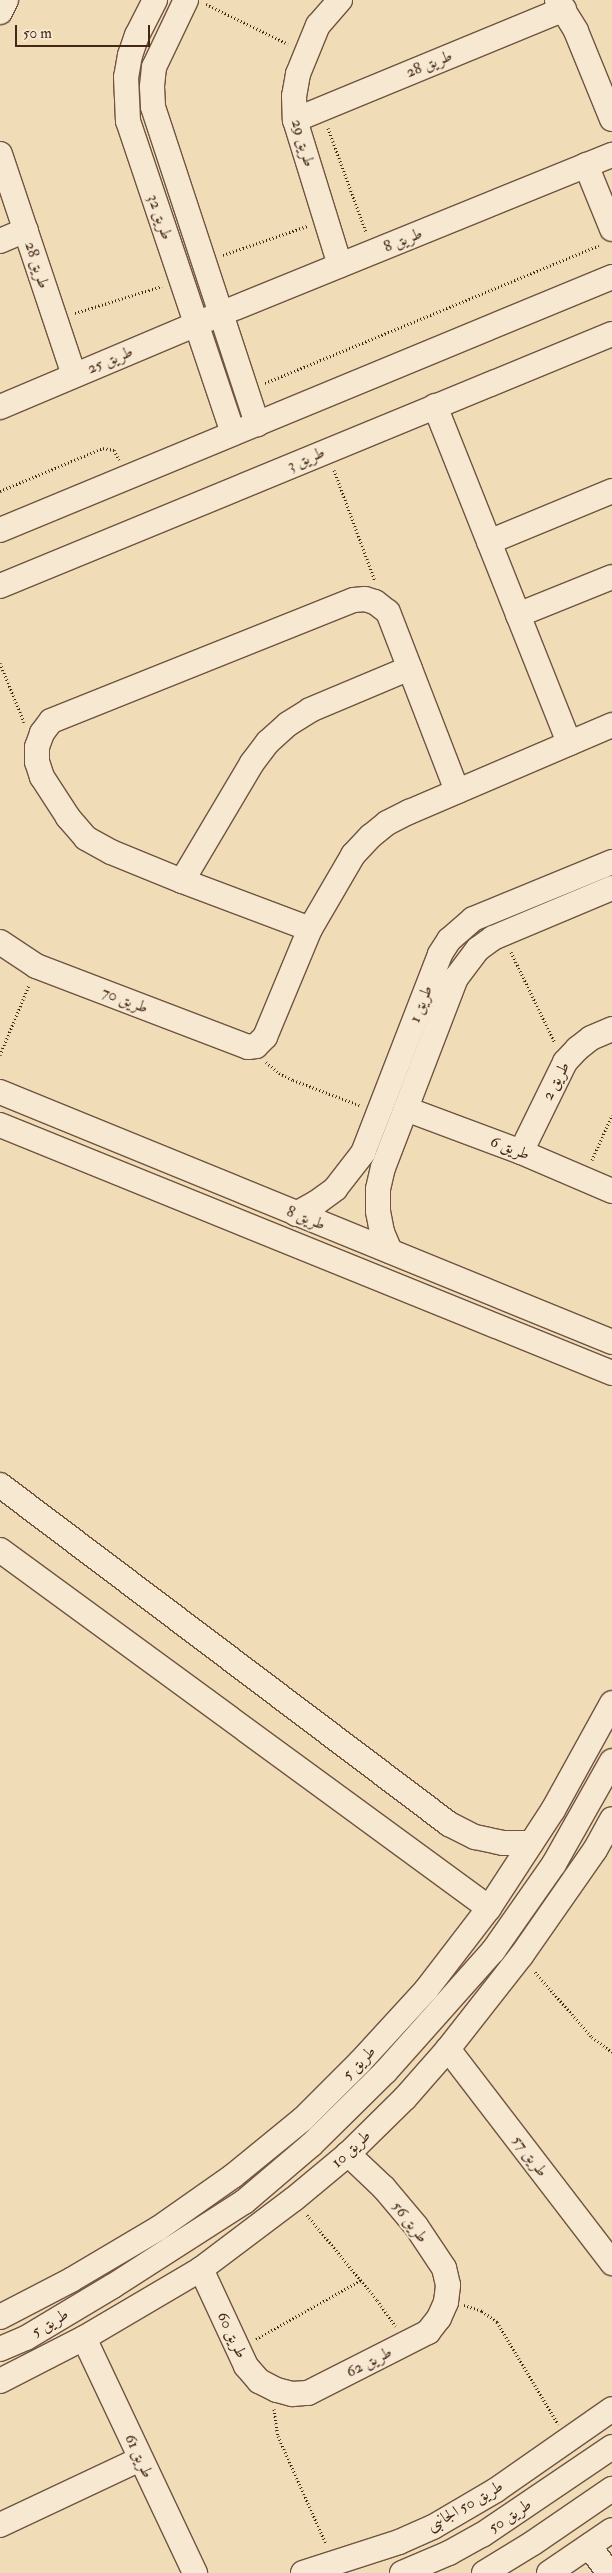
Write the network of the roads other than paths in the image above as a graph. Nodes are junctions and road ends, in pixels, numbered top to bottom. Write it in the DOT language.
graph roads {
  1 [pos="6,0"];
  2 [pos="154,0"];
  3 [pos="186,0"];
  4 [pos="340,0"];
  5 [pos="560,4"];
  6 [pos="0,12"];
  7 [pos="612,119"];
  8 [pos="294,120"];
  9 [pos="0,154"];
  10 [pos="612,155"];
  11 [pos="586,165"];
  12 [pos="26,230"];
  13 [pos="607,236"];
  14 [pos="0,241"];
  15 [pos="340,265"];
  16 [pos="612,277"];
  17 [pos="220,314"];
  18 [pos="196,324"];
  19 [pos="612,334"];
  20 [pos="74,376"];
  21 [pos="435,406"];
  22 [pos="0,407"];
  23 [pos="257,424"];
  24 [pos="233,433"];
  25 [pos="612,491"];
  26 [pos="0,530"];
  27 [pos="489,542"];
  28 [pos="612,577"];
  29 [pos="0,586"];
  30 [pos="518,615"];
  31 [pos="410,668"];
  32 [pos="612,725"];
  33 [pos="569,743"];
  34 [pos="457,791"];
  35 [pos="612,862"];
  36 [pos="182,881"];
  37 [pos="612,888"];
  38 [pos="310,929"];
  39 [pos="0,942"];
  40 [pos="612,1029"];
  41 [pos="0,1092"];
  42 [pos="406,1109"];
  43 [pos="0,1125"];
  44 [pos="521,1152"];
  45 [pos="612,1191"];
  46 [pos="296,1214"];
  47 [pos="390,1252"];
  48 [pos="612,1342"];
  49 [pos="612,1373"];
  50 [pos="0,1485"];
  51 [pos="0,1550"];
  52 [pos="612,1703"];
  53 [pos="612,1761"];
  54 [pos="612,1819"];
  55 [pos="531,1844"];
  56 [pos="489,1908"];
  57 [pos="448,2049"];
  58 [pos="348,2154"];
  59 [pos="612,2263"];
  60 [pos="200,2269"];
  61 [pos="446,2302"];
  62 [pos="0,2317"];
  63 [pos="84,2338"];
  64 [pos="0,2349"];
  65 [pos="0,2381"];
  66 [pos="277,2390"];
  67 [pos="612,2409"];
  68 [pos="612,2447"];
  69 [pos="140,2459"];
  70 [pos="612,2489"];
  71 [pos="0,2525"];
  72 [pos="612,2530"];
  73 [pos="589,2546"];
  74 [pos="195,2573"];
  75 [pos="303,2573"];
  76 [pos="402,2573"];
  77 [pos="484,2573"];
  78 [pos="549,2573"];
  79 [pos="609,2573"];
  1 -- 6 [label="street"];
  2 -- 18 [label="street, طريق 32"];
  3 -- 17 [label="street, طريق 32"];
  4 -- 8 [label="street, طريق 29"];
  5 -- 7 [label="street"];
  5 -- 8 [label="street, طريق 28"];
  8 -- 15 [label="street, طريق 29"];
  9 -- 12 [label="street, طريق 28"];
  10 -- 11 [label="street, طريق 8"];
  11 -- 13 [label="street"];
  11 -- 15 [label="street, طريق 8"];
  12 -- 14 [label="street"];
  12 -- 20 [label="street, طريق 28"];
  15 -- 17 [label="street, طريق 8"];
  16 -- 23 [label="street"];
  17 -- 18 [label="street, طريق 25"];
  17 -- 23 [label="street, طريق 32"];
  18 -- 20 [label="street, طريق 25"];
  18 -- 24 [label="street, طريق 32"];
  19 -- 21 [label="street, طريق 3"];
  20 -- 22 [label="street, طريق 25"];
  21 -- 27 [label="street"];
  21 -- 29 [label="street, طريق 3"];
  23 -- 24 [label="street"];
  24 -- 26 [label="street"];
  25 -- 27 [label="street"];
  27 -- 30 [label="street"];
  28 -- 30 [label="street"];
  30 -- 33 [label="street"];
  31 -- 34 [label="street"];
  31 -- 36 [label="street"];
  31 -- 36 [label="street"];
  32 -- 33 [label="street"];
  33 -- 34 [label="street"];
  34 -- 38 [label="street"];
  35 -- 46 [label="street, طريق 1"];
  36 -- 38 [label="street"];
  37 -- 42 [label="street, طريق 1"];
  38 -- 39 [label="street, طريق 70"];
  40 -- 44 [label="street, طريق 2"];
  41 -- 46 [label="street, طريق 8"];
  42 -- 44 [label="street, طريق 6"];
  42 -- 47 [label="street, طريق 1"];
  43 -- 49 [label="street, طريق 8"];
  44 -- 45 [label="street, طريق 6"];
  46 -- 47 [label="street, طريق 8"];
  47 -- 48 [label="street, طريق 8"];
  50 -- 55 [label="street"];
  51 -- 56 [label="street"];
  52 -- 55 [label="street, طريق 5"];
  53 -- 64 [label="street, طريق 5"];
  54 -- 57 [label="street, طريق 10"];
  55 -- 56 [label="street, طريق 5"];
  56 -- 62 [label="street, طريق 5"];
  57 -- 58 [label="street, طريق 10"];
  57 -- 59 [label="street, طريق 57"];
  58 -- 60 [label="street, طريق 10"];
  58 -- 61 [label="street, طريق 56"];
  60 -- 63 [label="street, طريق 10"];
  60 -- 66 [label="street, طريق 60"];
  61 -- 66 [label="street, طريق 62"];
  63 -- 65 [label="street, طريق 10"];
  63 -- 69 [label="street, طريق 61"];
  67 -- 75 [label="street, طريق 50 الجانبى"];
  68 -- 76 [label="street, طريق 50"];
  69 -- 71 [label="street"];
  69 -- 74 [label="street, طريق 61"];
  70 -- 77 [label="street"];
  72 -- 73 [label="street"];
  73 -- 78 [label="street"];
  73 -- 79 [label="street"];
}
